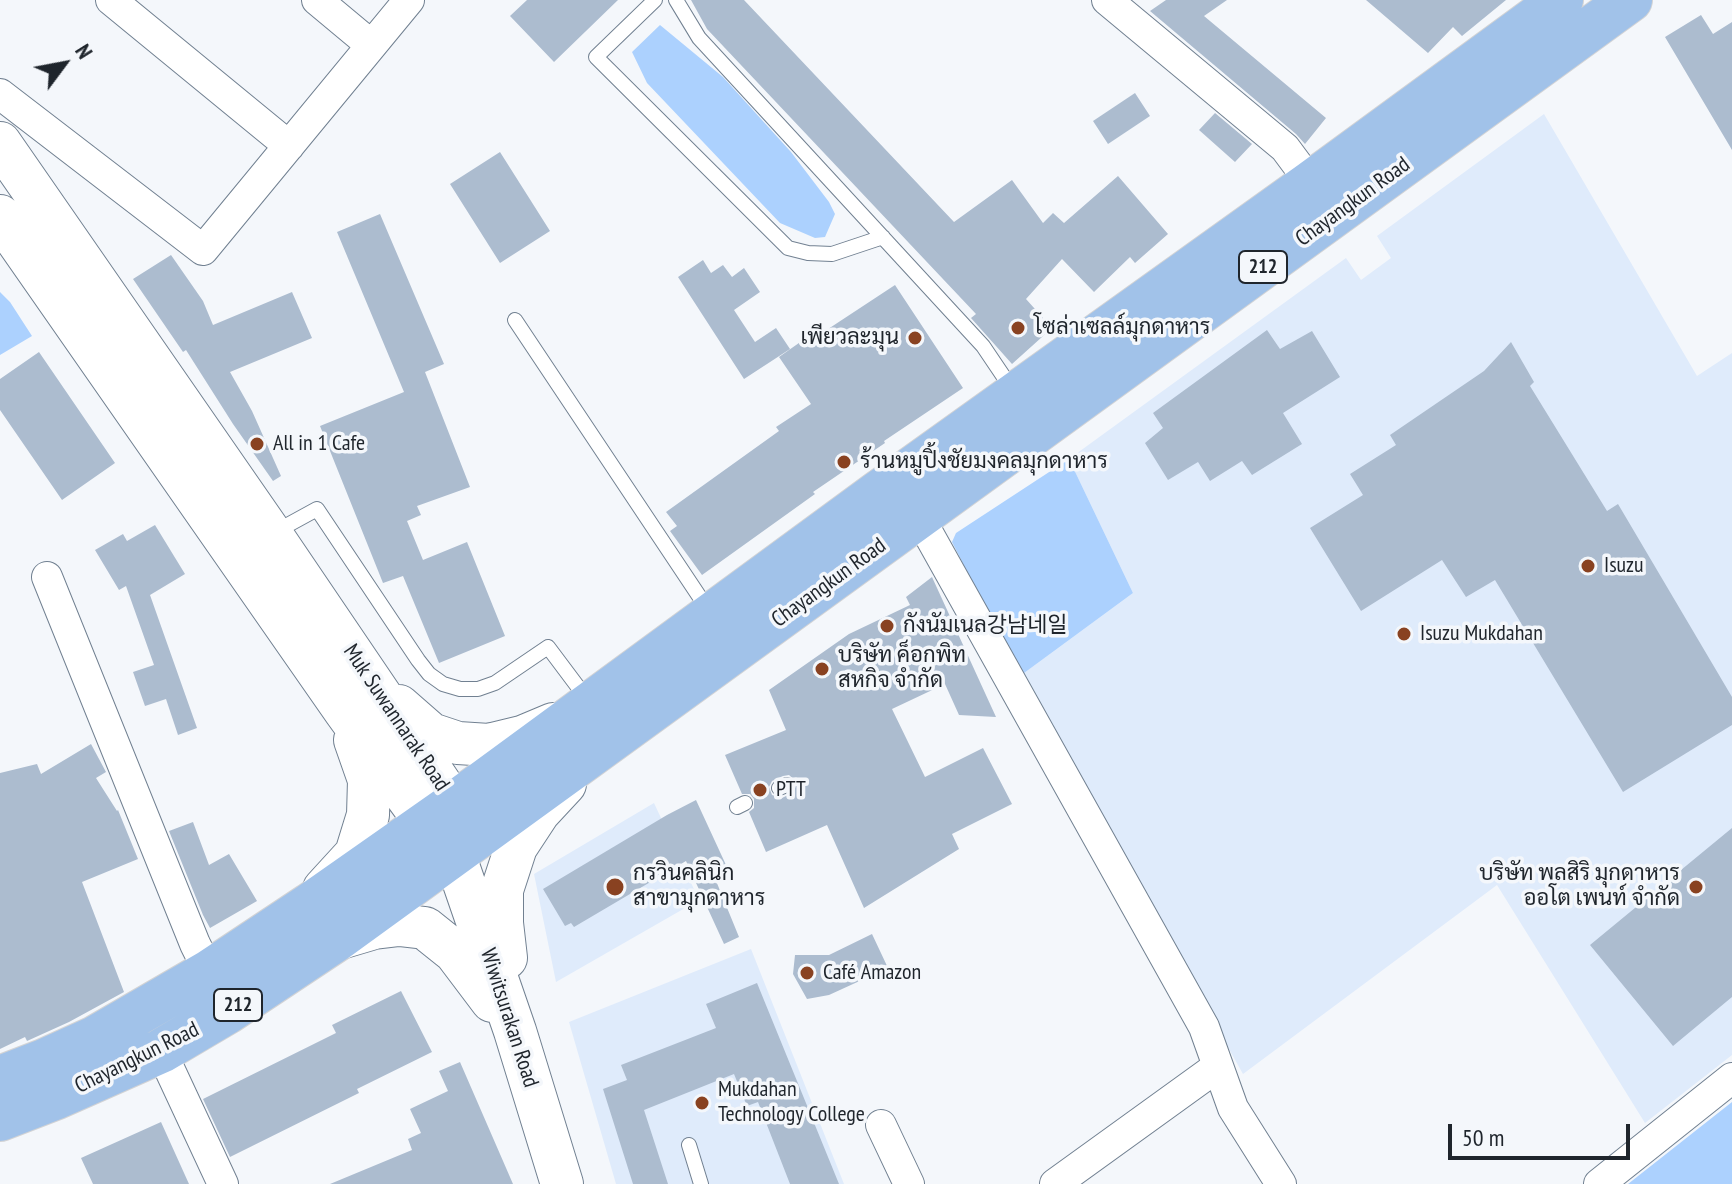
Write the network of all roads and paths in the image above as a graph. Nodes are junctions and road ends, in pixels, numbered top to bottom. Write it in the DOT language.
graph roads {
  1 [pos="111,0"];
  2 [pos="317,0"];
  3 [pos="409,0"];
  4 [pos="655,0"];
  5 [pos="676,0"];
  6 [pos="1107,0"];
  7 [pos="1561,0"];
  8 [pos="1622,2"];
  9 [pos="371,45"];
  10 [pos="0,94"];
  11 [pos="0,143"];
  12 [pos="289,146"];
  13 [pos="1311,183"];
  14 [pos="0,216"];
  15 [pos="883,237"];
  16 [pos="121,318"];
  17 [pos="515,320"];
  18 [pos="86,340"];
  19 [pos="1016,394"];
  20 [pos="919,517"];
  21 [pos="271,534"];
  22 [pos="47,577"];
  23 [pos="711,614"];
  24 [pos="359,698"];
  25 [pos="589,721"];
  26 [pos="445,827"];
  27 [pos="310,905"];
  28 [pos="337,939"];
  29 [pos="209,972"];
  30 [pos="515,1031"];
  31 [pos="161,1051"];
  32 [pos="1217,1067"];
  33 [pos="0,1078"];
  34 [pos="1732,1078"];
  35 [pos="0,1119"];
  36 [pos="881,1125"];
  37 [pos="689,1145"];
  38 [pos="223,1184"];
  39 [pos="562,1184"];
  40 [pos="701,1184"];
  41 [pos="909,1184"];
  42 [pos="1055,1184"];
  43 [pos="1281,1184"];
  44 [pos="1599,1184"];
  1 -- 12 [label="street"];
  2 -- 9 [label="street"];
  3 -- 9 [label="street"];
  4 -- 15 [label="lane"];
  5 -- 15 [label="lane"];
  6 -- 13 [label="street"];
  7 -- 13 [label="main road, Chayangkun Road / 212"];
  8 -- 20 [label="main road, Chayangkun Road / 212"];
  9 -- 12 [label="street"];
  10 -- 12 [label="street"];
  11 -- 16 [label="main road, Muk Suwannarak Road"];
  13 -- 19 [label="main road, Chayangkun Road / 212"];
  14 -- 18 [label="main road, Muk Suwannarak Road"];
  15 -- 19 [label="lane"];
  16 -- 18 [label="main road"];
  16 -- 21 [label="main road, Muk Suwannarak Road"];
  17 -- 23 [label="lane"];
  18 -- 24 [label="main road, Muk Suwannarak Road"];
  19 -- 23 [label="main road, Chayangkun Road / 212"];
  20 -- 25 [label="main road, Chayangkun Road / 212"];
  20 -- 32 [label="street"];
  21 -- 24 [label="main road, Muk Suwannarak Road"];
  21 -- 25 [label="lane"];
  22 -- 29 [label="street"];
  23 -- 25 [label="main road, Chayangkun Road / 212"];
  24 -- 25 [label="main road"];
  24 -- 26 [label="main road, Muk Suwannarak Road"];
  24 -- 27 [label="main road"];
  25 -- 26 [label="main road, Chayangkun Road / 212"];
  25 -- 30 [label="main road"];
  26 -- 27 [label="main road, Chayangkun Road / 212"];
  26 -- 28 [label="main road, Chayangkun Road / 212"];
  26 -- 30 [label="main road, Wiwitsurakan Road"];
  27 -- 29 [label="main road, Chayangkun Road / 212"];
  28 -- 30 [label="main road"];
  28 -- 31 [label="main road, Chayangkun Road / 212"];
  29 -- 33 [label="main road, Chayangkun Road / 212"];
  30 -- 39 [label="main road, Wiwitsurakan Road"];
  31 -- 35 [label="main road, Chayangkun Road / 212"];
  31 -- 38 [label="street"];
  32 -- 42 [label="street"];
  32 -- 43 [label="street"];
  34 -- 44 [label="street"];
  36 -- 41 [label="street"];
  37 -- 40 [label="lane"];
}
